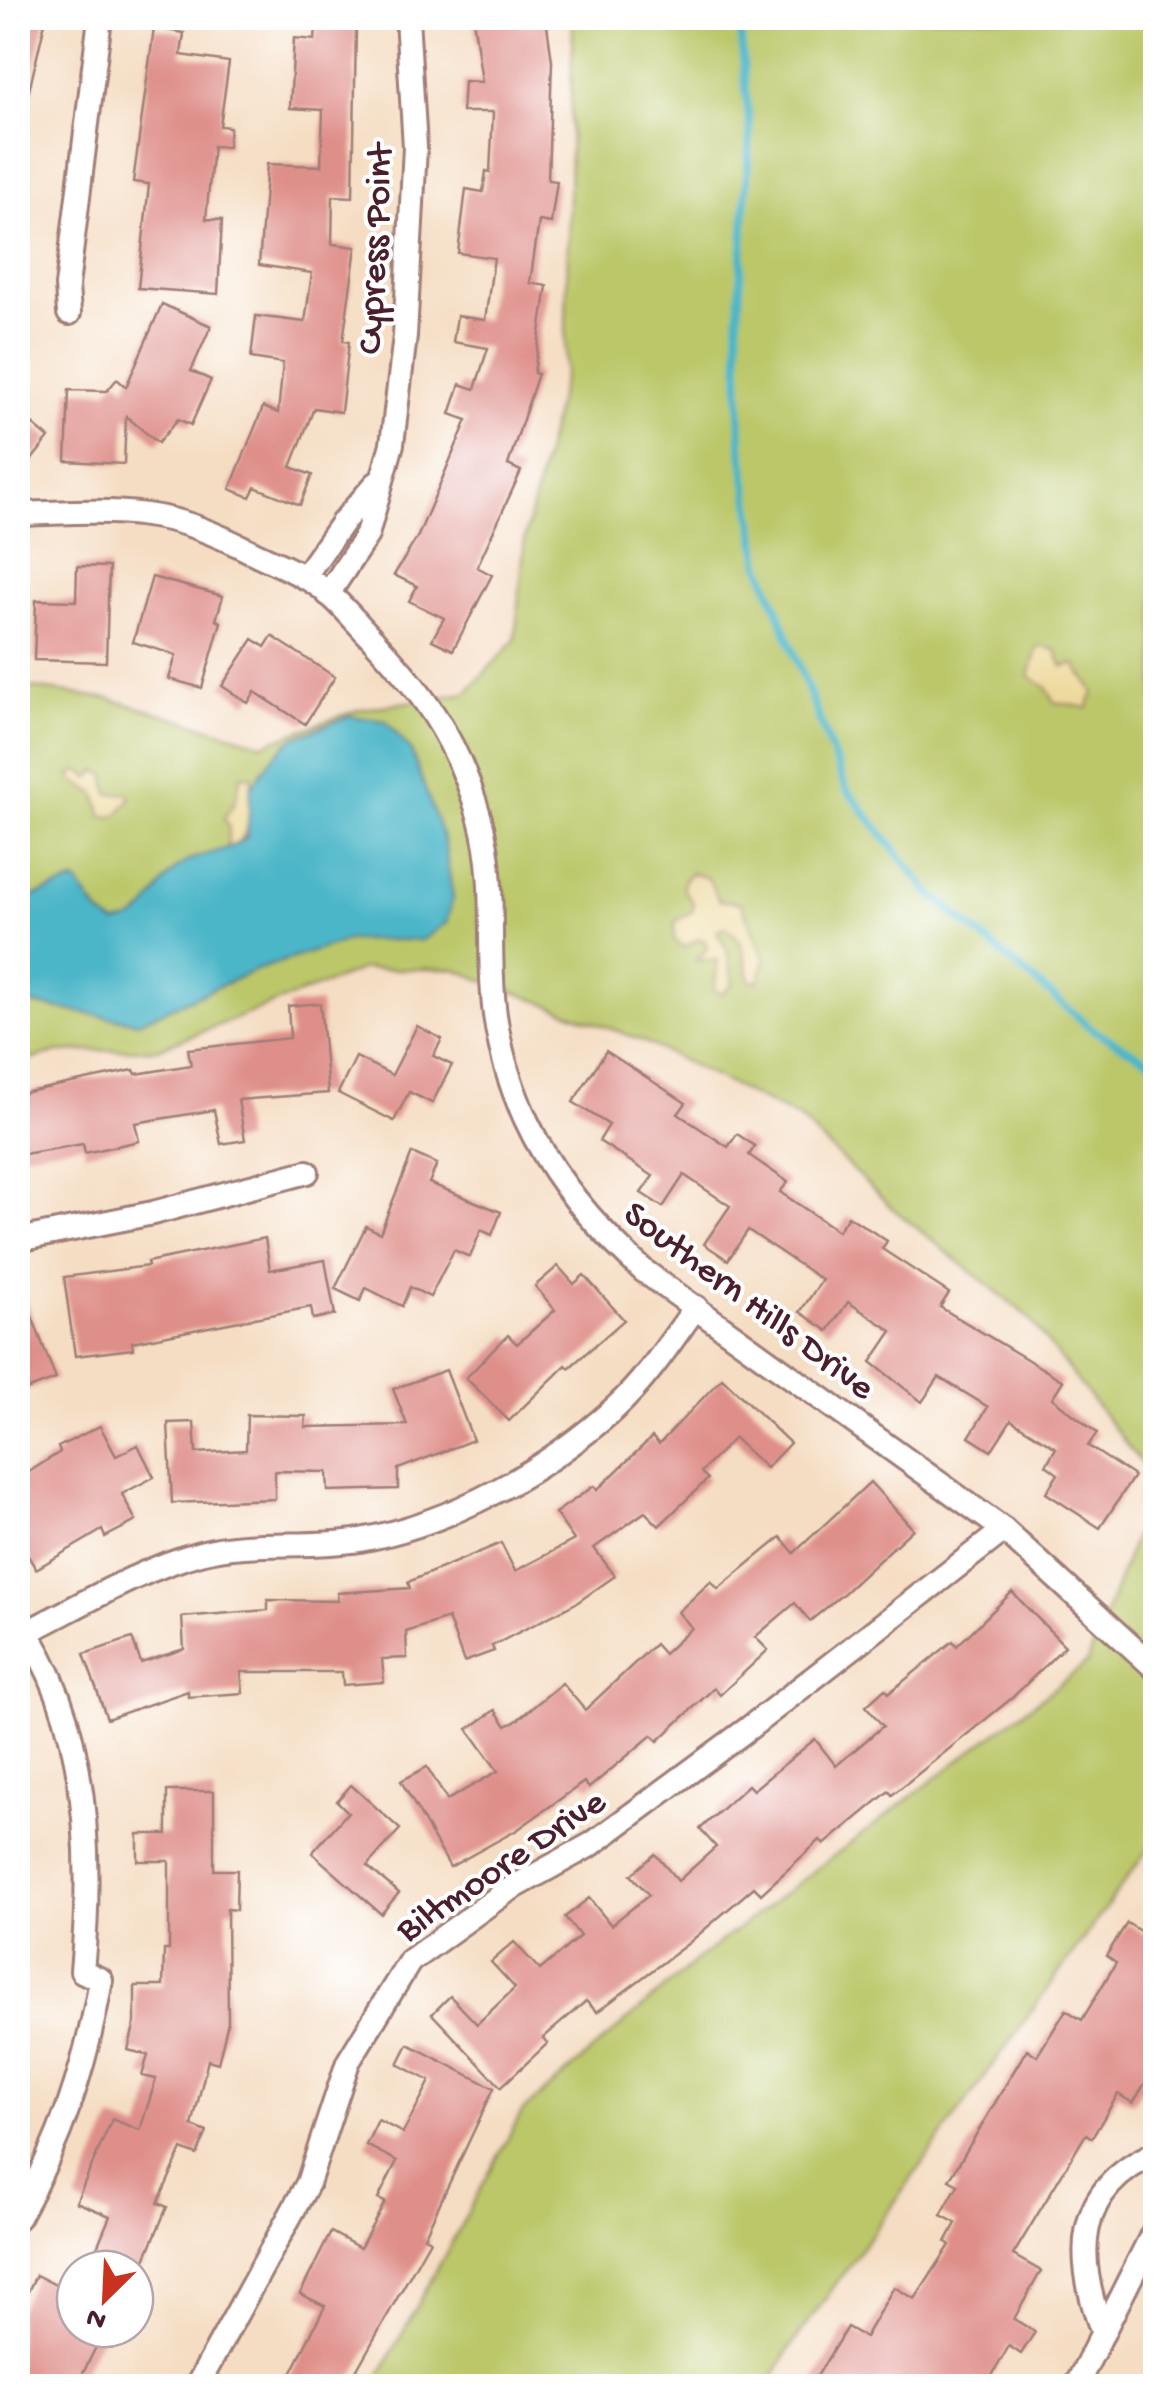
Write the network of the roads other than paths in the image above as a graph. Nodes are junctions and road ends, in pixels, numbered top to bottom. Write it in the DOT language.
graph roads {
  1 [pos="100,18"];
  2 [pos="406,18"];
  3 [pos="69,313"];
  4 [pos="379,482"];
  5 [pos="18,514"];
  6 [pos="304,577"];
  7 [pos="328,594"];
  8 [pos="307,1172"];
  9 [pos="18,1240"];
  10 [pos="696,1306"];
  11 [pos="1004,1530"];
  12 [pos="22,1626"];
  13 [pos="1156,1669"];
  14 [pos="1156,2152"];
  15 [pos="18,2217"];
  16 [pos="1156,2227"];
  17 [pos="1103,2333"];
  18 [pos="197,2386"];
  19 [pos="1076,2386"];
  1 -- 3 [label="street"];
  2 -- 4 [label="street, Cypress Point"];
  4 -- 6 [label="street, Cypress Point"];
  4 -- 7 [label="street, Cypress Point"];
  5 -- 6 [label="street, Southern Hills Drive"];
  6 -- 7 [label="street, Southern Hills Drive"];
  7 -- 10 [label="street, Southern Hills Drive"];
  8 -- 9 [label="street"];
  10 -- 11 [label="street, Southern Hills Drive"];
  10 -- 12 [label="street"];
  11 -- 13 [label="street, Southern Hills Drive"];
  11 -- 18 [label="street, Biltmoore Drive"];
  12 -- 15 [label="street"];
  14 -- 17 [label="street"];
  16 -- 17 [label="street"];
  17 -- 19 [label="street"];
}
